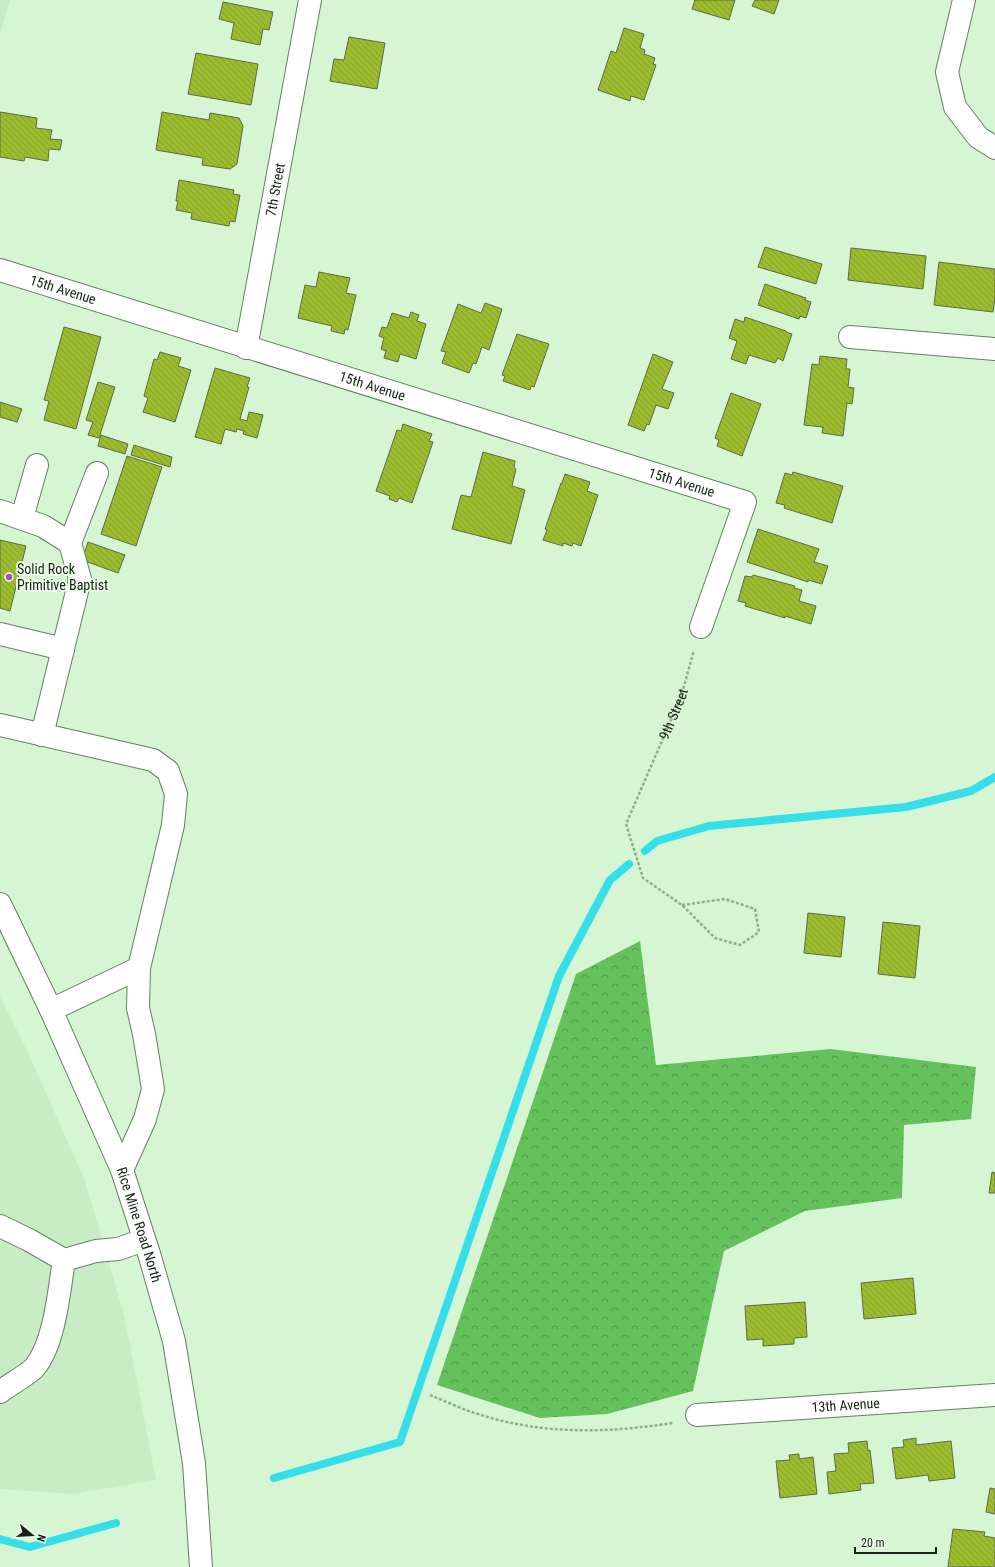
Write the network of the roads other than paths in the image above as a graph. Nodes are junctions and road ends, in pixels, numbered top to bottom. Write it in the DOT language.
graph roads {
  1 [pos="310,0"];
  2 [pos="964,0"];
  3 [pos="995,148"];
  4 [pos="0,270"];
  5 [pos="850,337"];
  6 [pos="246,348"];
  7 [pos="995,349"];
  8 [pos="37,465"];
  9 [pos="97,473"];
  10 [pos="0,511"];
  11 [pos="22,518"];
  12 [pos="70,543"];
  13 [pos="701,627"];
  14 [pos="0,634"];
  15 [pos="63,649"];
  16 [pos="0,725"];
  17 [pos="42,735"];
  18 [pos="0,904"];
  19 [pos="138,968"];
  20 [pos="51,1010"];
  21 [pos="122,1170"];
  22 [pos="0,1226"];
  23 [pos="144,1240"];
  24 [pos="64,1260"];
  25 [pos="0,1392"];
  26 [pos="995,1395"];
  27 [pos="697,1415"];
  28 [pos="201,1567"];
  1 -- 6 [label="street, 7th Street"];
  2 -- 3 [label="street"];
  4 -- 6 [label="street, 15th Avenue"];
  5 -- 7 [label="street"];
  6 -- 13 [label="street, 15th Avenue"];
  8 -- 11 [label="street"];
  9 -- 12 [label="street"];
  10 -- 11 [label="street"];
  11 -- 12 [label="street"];
  12 -- 15 [label="street"];
  14 -- 15 [label="street"];
  15 -- 17 [label="street"];
  16 -- 17 [label="street"];
  17 -- 19 [label="street"];
  18 -- 20 [label="street, Rice Mine Road North"];
  19 -- 20 [label="street"];
  19 -- 21 [label="street"];
  20 -- 21 [label="street, Rice Mine Road North"];
  21 -- 23 [label="street, Rice Mine Road North"];
  22 -- 24 [label="street"];
  23 -- 24 [label="street"];
  23 -- 28 [label="street, Rice Mine Road North"];
  24 -- 25 [label="street"];
  26 -- 27 [label="street, 13th Avenue"];
}
